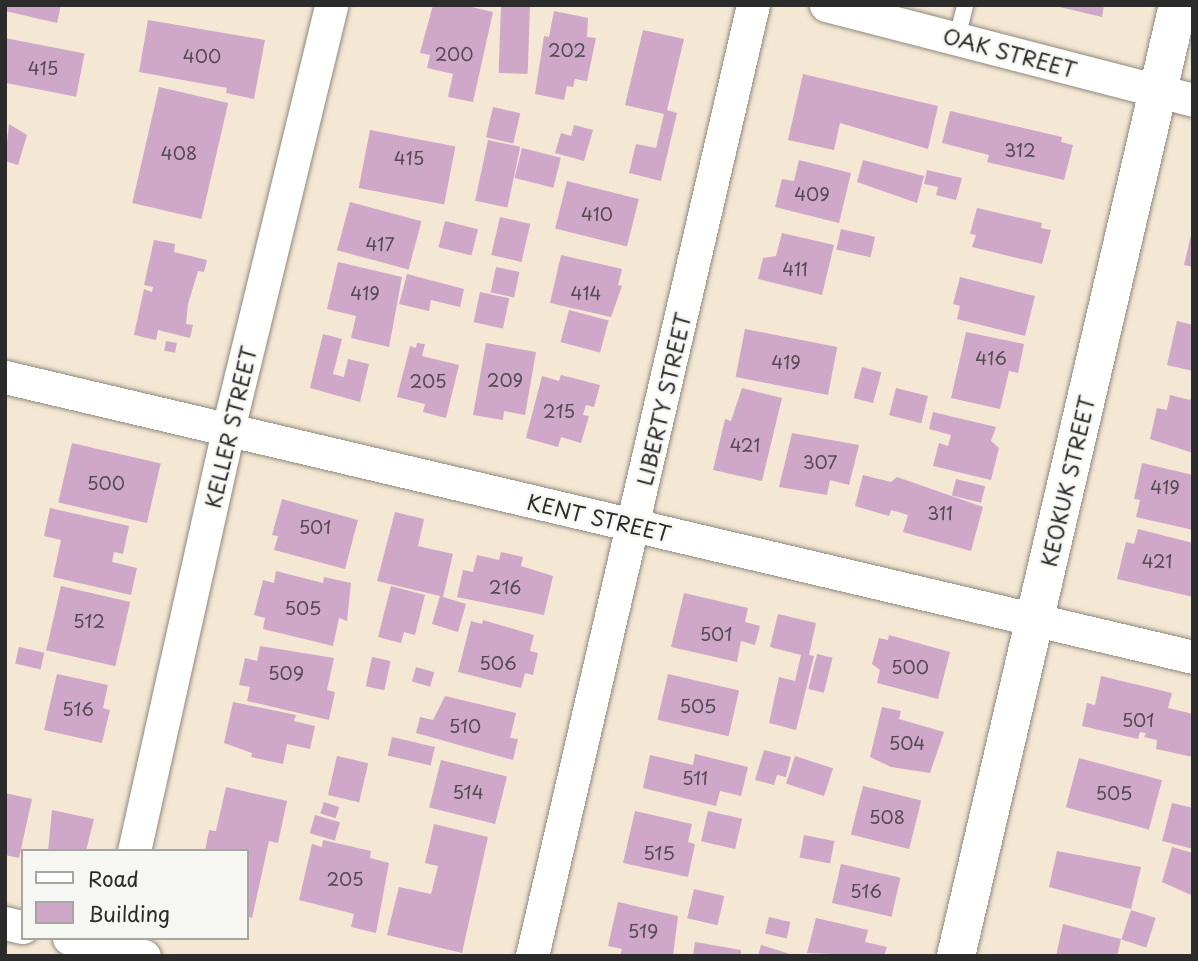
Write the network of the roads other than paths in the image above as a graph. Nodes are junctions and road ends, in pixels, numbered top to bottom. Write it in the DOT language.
graph roads {
  1 [pos="331,5"];
  2 [pos="753,5"];
  3 [pos="826,5"];
  4 [pos="965,5"];
  5 [pos="1178,5"];
  6 [pos="957,38"];
  7 [pos="1175,95"];
  8 [pos="5,377"];
  9 [pos="228,429"];
  10 [pos="634,525"];
  11 [pos="1035,621"];
  12 [pos="1193,657"];
  13 [pos="134,849"];
  14 [pos="78,940"];
  15 [pos="120,950"];
  16 [pos="531,956"];
  17 [pos="956,956"];
  1 -- 9 [label="street, KELLER STREET"];
  2 -- 10 [label="street, LIBERTY STREET"];
  3 -- 6 [label="street, OAK STREET"];
  4 -- 6 [label="lane"];
  5 -- 7 [label="street, KEOKUK STREET"];
  6 -- 7 [label="street, OAK STREET"];
  7 -- 11 [label="street, KEOKUK STREET"];
  8 -- 9 [label="street, KENT STREET"];
  9 -- 10 [label="street, KENT STREET"];
  9 -- 13 [label="street, KELLER STREET"];
  10 -- 11 [label="street, KENT STREET"];
  10 -- 16 [label="street, LIBERTY STREET"];
  11 -- 12 [label="street, KENT STREET"];
  11 -- 17 [label="street, KEOKUK STREET"];
  14 -- 15 [label="street"];
}
